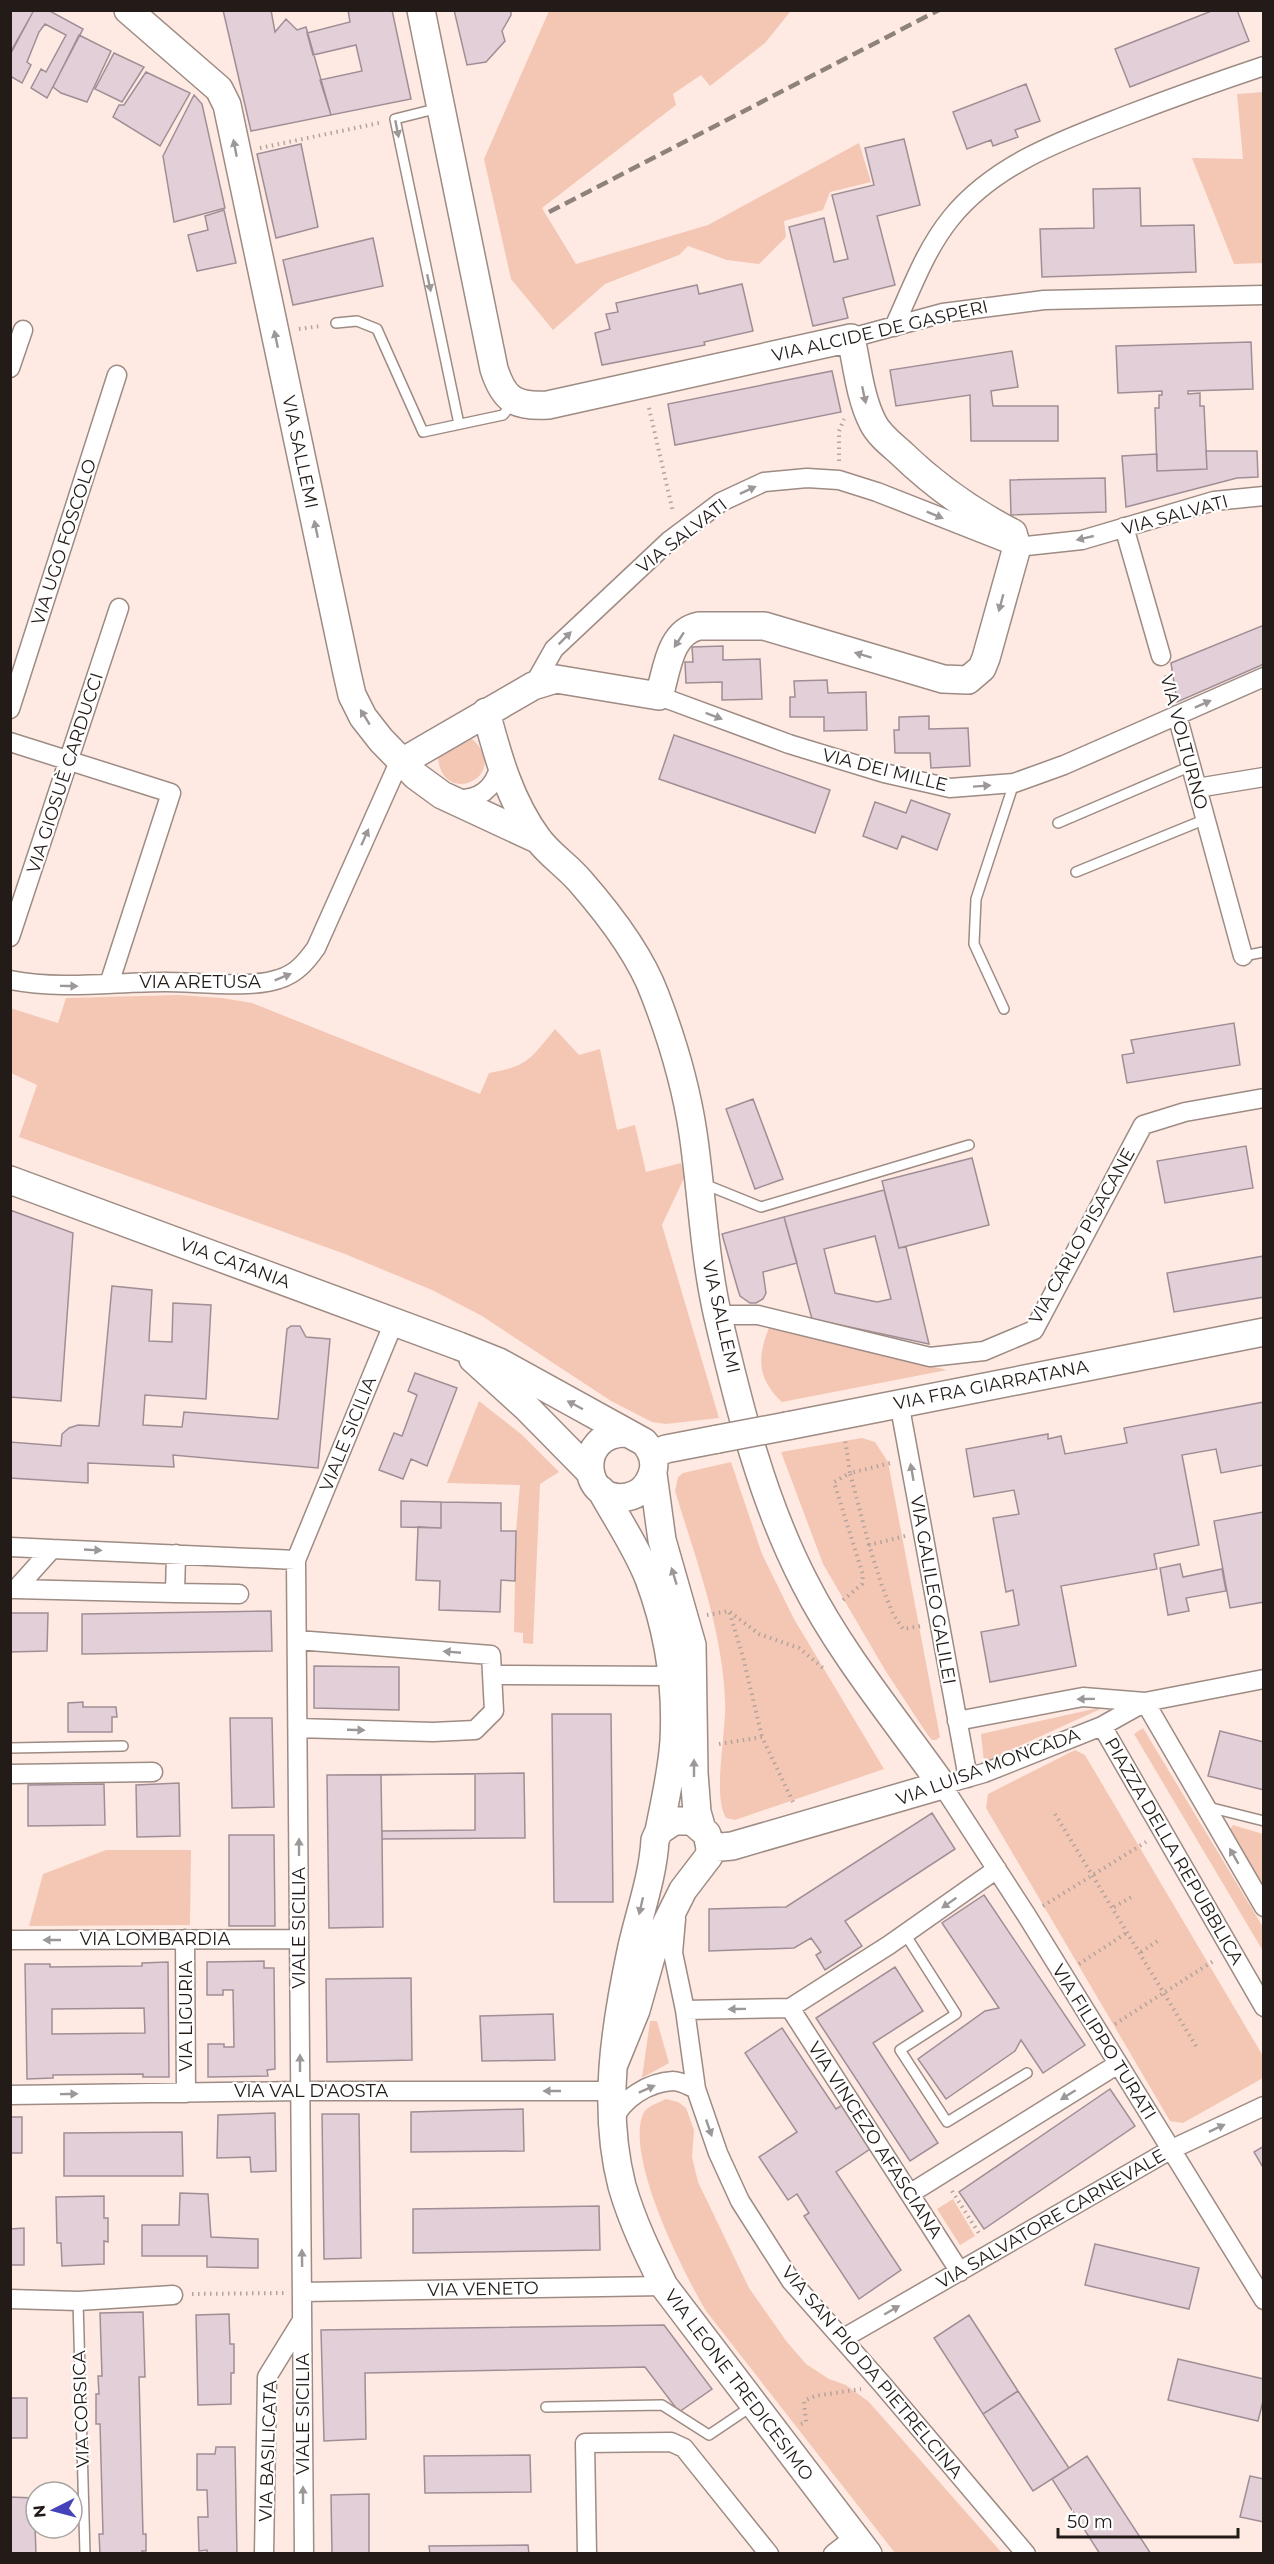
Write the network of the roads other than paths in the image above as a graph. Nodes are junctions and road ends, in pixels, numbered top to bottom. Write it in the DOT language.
graph roads {
  1 [pos="128,10"];
  2 [pos="421,10"];
  3 [pos="1263,66"];
  4 [pos="442,107"];
  5 [pos="1263,295"];
  6 [pos="336,323"];
  7 [pos="894,327"];
  8 [pos="23,330"];
  9 [pos="851,338"];
  10 [pos="10,368"];
  11 [pos="117,375"];
  12 [pos="514,401"];
  13 [pos="459,424"];
  14 [pos="1263,496"];
  15 [pos="1124,527"];
  16 [pos="1017,547"];
  17 [pos="119,608"];
  18 [pos="1161,656"];
  19 [pos="1263,677"];
  20 [pos="533,686"];
  21 [pos="659,696"];
  22 [pos="10,709"];
  23 [pos="486,712"];
  24 [pos="1178,715"];
  25 [pos="10,742"];
  26 [pos="71,759"];
  27 [pos="402,762"];
  28 [pos="500,765"];
  29 [pos="1191,766"];
  30 [pos="1263,777"];
  31 [pos="1014,783"];
  32 [pos="1197,788"];
  33 [pos="454,799"];
  34 [pos="1206,819"];
  35 [pos="1058,823"];
  36 [pos="539,840"];
  37 [pos="1076,873"];
  38 [pos="10,937"];
  39 [pos="1263,952"];
  40 [pos="1243,956"];
  41 [pos="10,980"];
  42 [pos="109,984"];
  43 [pos="1004,1009"];
  44 [pos="1263,1098"];
  45 [pos="969,1145"];
  46 [pos="10,1180"];
  47 [pos="699,1182"];
  48 [pos="717,1315"];
  49 [pos="394,1322"];
  50 [pos="1263,1332"];
  51 [pos="459,1346"];
  52 [pos="899,1402"];
  53 [pos="627,1433"];
  54 [pos="652,1465"];
  55 [pos="595,1481"];
  56 [pos="10,1547"];
  57 [pos="52,1549"];
  58 [pos="176,1554"];
  59 [pos="296,1560"];
  60 [pos="13,1589"];
  61 [pos="176,1593"];
  62 [pos="239,1594"];
  63 [pos="297,1640"];
  64 [pos="492,1675"];
  65 [pos="672,1676"];
  66 [pos="1263,1679"];
  67 [pos="1145,1702"];
  68 [pos="957,1721"];
  69 [pos="1102,1726"];
  70 [pos="298,1728"];
  71 [pos="123,1746"];
  72 [pos="10,1748"];
  73 [pos="153,1772"];
  74 [pos="10,1774"];
  75 [pos="955,1782"];
  76 [pos="1205,1806"];
  77 [pos="1263,1821"];
  78 [pos="705,1837"];
  79 [pos="657,1840"];
  80 [pos="997,1869"];
  81 [pos="696,1871"];
  82 [pos="678,1904"];
  83 [pos="1263,1907"];
  84 [pos="905,1934"];
  85 [pos="185,1939"];
  86 [pos="299,1939"];
  87 [pos="10,1940"];
  88 [pos="1263,2007"];
  89 [pos="790,2008"];
  90 [pos="685,2010"];
  91 [pos="614,2064"];
  92 [pos="1118,2064"];
  93 [pos="1027,2073"];
  94 [pos="696,2089"];
  95 [pos="300,2091"];
  96 [pos="611,2091"];
  97 [pos="186,2093"];
  98 [pos="10,2095"];
  99 [pos="1263,2106"];
  100 [pos="613,2124"];
  101 [pos="1170,2150"];
  102 [pos="910,2193"];
  103 [pos="960,2272"];
  104 [pos="664,2286"];
  105 [pos="302,2292"];
  106 [pos="173,2295"];
  107 [pos="10,2299"];
  108 [pos="1263,2300"];
  109 [pos="78,2301"];
  110 [pos="302,2321"];
  111 [pos="842,2339"];
  112 [pos="753,2405"];
  113 [pos="546,2407"];
  114 [pos="861,2545"];
  115 [pos="85,2553"];
  116 [pos="264,2553"];
  117 [pos="304,2553"];
  118 [pos="587,2553"];
  119 [pos="769,2553"];
  120 [pos="833,2553"];
  121 [pos="1026,2553"];
  27 -- 1 [label="street, VIA SALLEMI, one-way"];
  2 -- 4 [label="street"];
  3 -- 7 [label="street"];
  4 -- 12 [label="street"];
  4 -- 13 [label="lane, one-way"];
  5 -- 7 [label="street, VIA ALCIDE DE GASPERI"];
  6 -- 13 [label="lane"];
  7 -- 9 [label="street, VIA ALCIDE DE GASPERI"];
  8 -- 10 [label="street"];
  9 -- 12 [label="street, VIA ALCIDE DE GASPERI"];
  9 -- 16 [label="street, one-way"];
  11 -- 22 [label="street, VIA UGO FOSCOLO"];
  12 -- 13 [label="lane"];
  14 -- 15 [label="street, VIA SALVATI"];
  15 -- 16 [label="street, VIA SALVATI, one-way"];
  15 -- 18 [label="street, VIA VOLTURNO"];
  20 -- 16 [label="street, VIA SALVATI, one-way"];
  16 -- 21 [label="street, one-way"];
  17 -- 26 [label="street, VIA GIOSUÈ CARDUCCI"];
  24 -- 19 [label="street, VIA DEI MILLE, one-way"];
  20 -- 21 [label="street, VIA DEI MILLE"];
  20 -- 23 [label="street"];
  21 -- 31 [label="street, VIA DEI MILLE, one-way"];
  23 -- 27 [label="street"];
  23 -- 28 [label="street, VIA SALLEMI"];
  24 -- 29 [label="street, VIA VOLTURNO"];
  24 -- 31 [label="street, VIA DEI MILLE"];
  25 -- 26 [label="street"];
  26 -- 38 [label="street, VIA GIOSUÈ CARDUCCI"];
  26 -- 42 [label="street"];
  27 -- 33 [label="street, VIA SALLEMI"];
  42 -- 27 [label="street, VIA ARETUSA, one-way"];
  28 -- 33 [label="street"];
  28 -- 36 [label="street, VIA SALLEMI"];
  29 -- 32 [label="street, VIA VOLTURNO"];
  29 -- 35 [label="lane"];
  30 -- 32 [label="street"];
  31 -- 43 [label="lane"];
  32 -- 34 [label="street, VIA VOLTURNO"];
  33 -- 36 [label="street, VIA SALLEMI"];
  34 -- 37 [label="lane"];
  34 -- 40 [label="street, VIA VOLTURNO"];
  36 -- 47 [label="street, VIA SALLEMI"];
  39 -- 40 [label="lane"];
  41 -- 42 [label="street, VIA ARETUSA, one-way"];
  44 -- 48 [label="street, VIA CARLO PISACANE"];
  45 -- 47 [label="lane"];
  46 -- 49 [label="street, VIA CATANIA"];
  47 -- 48 [label="street, VIA SALLEMI"];
  48 -- 75 [label="street, VIA SALLEMI"];
  49 -- 51 [label="street, VIA CATANIA"];
  49 -- 59 [label="street, VIALE SICILIA"];
  50 -- 52 [label="street, VIA FRA GIARRATANA"];
  53 -- 51 [label="street, VIA CATANIA, one-way"];
  51 -- 55 [label="street"];
  52 -- 54 [label="street, VIA FRA GIARRATANA, bridge"];
  68 -- 52 [label="street, VIA GALILEO GALILEI, one-way"];
  53 -- 54 [label="street"];
  53 -- 55 [label="street"];
  54 -- 55 [label="street"];
  78 -- 54 [label="street, one-way"];
  55 -- 65 [label="street"];
  56 -- 57 [label="street"];
  57 -- 58 [label="street, one-way"];
  57 -- 60 [label="street"];
  58 -- 59 [label="street"];
  58 -- 61 [label="street"];
  59 -- 63 [label="street, VIALE SICILIA"];
  60 -- 61 [label="street"];
  61 -- 62 [label="street"];
  64 -- 63 [label="street, one-way"];
  63 -- 70 [label="street, VIALE SICILIA"];
  64 -- 65 [label="street"];
  70 -- 64 [label="street, one-way"];
  65 -- 79 [label="street"];
  66 -- 67 [label="street, VIA LUISA MONCADA"];
  67 -- 68 [label="street, one-way"];
  67 -- 69 [label="street, VIA LUISA MONCADA"];
  67 -- 76 [label="street"];
  68 -- 75 [label="street, VIA GALILEO GALILEI"];
  69 -- 75 [label="street, VIA LUISA MONCADA"];
  69 -- 88 [label="street, PIAZZA DELLA REPUBBLICA"];
  86 -- 70 [label="street, VIALE SICILIA, one-way"];
  71 -- 72 [label="lane"];
  73 -- 74 [label="street"];
  75 -- 78 [label="street, VIA LUISA MONCADA"];
  75 -- 80 [label="street, VIA FILIPPO TURATI"];
  76 -- 77 [label="lane"];
  83 -- 76 [label="street, one-way"];
  78 -- 79 [label="street"];
  78 -- 81 [label="street"];
  79 -- 81 [label="street"];
  79 -- 91 [label="street, VIA LEONE TREDICESIMO, one-way"];
  80 -- 84 [label="street, one-way"];
  80 -- 92 [label="street, VIA FILIPPO TURATI"];
  81 -- 82 [label="street"];
  82 -- 90 [label="street, VIA SAN PIO DA PIETRELCINA"];
  82 -- 91 [label="street"];
  84 -- 89 [label="street"];
  84 -- 93 [label="lane"];
  85 -- 86 [label="street, VIA LOMBARDIA"];
  85 -- 87 [label="street, VIA LOMBARDIA, one-way"];
  85 -- 97 [label="street, VIA LIGURIA"];
  95 -- 86 [label="street, VIALE SICILIA, one-way"];
  89 -- 90 [label="street, one-way"];
  89 -- 102 [label="street, VIA VINCEZO AFASCIANA"];
  90 -- 94 [label="street, VIA SAN PIO DA PIETRELCINA"];
  91 -- 96 [label="street, VIA LEONE TREDICESIMO"];
  92 -- 101 [label="street, VIA FILIPPO TURATI"];
  92 -- 102 [label="street, one-way"];
  100 -- 94 [label="street, one-way"];
  94 -- 111 [label="street, VIA SAN PIO DA PIETRELCINA, one-way"];
  96 -- 95 [label="street, VIA VAL D'AOSTA, one-way"];
  95 -- 97 [label="street, VIA VAL D'AOSTA"];
  105 -- 95 [label="street, VIALE SICILIA, one-way"];
  96 -- 100 [label="street, VIA LEONE TREDICESIMO"];
  98 -- 97 [label="street, VIA VAL D'AOSTA, one-way"];
  101 -- 99 [label="street, VIA SALVATORE CARNEVALE, one-way"];
  100 -- 104 [label="street, VIA LEONE TREDICESIMO"];
  101 -- 103 [label="street, VIA SALVATORE CARNEVALE"];
  101 -- 108 [label="street, VIA FILIPPO TURATI"];
  102 -- 103 [label="street, VIA VINCEZO AFASCIANA"];
  111 -- 103 [label="street, VIA SALVATORE CARNEVALE, one-way"];
  104 -- 105 [label="street, VIA VENETO"];
  104 -- 112 [label="street, VIA LEONE TREDICESIMO"];
  105 -- 110 [label="street, VIALE SICILIA"];
  106 -- 109 [label="street"];
  107 -- 109 [label="street"];
  109 -- 115 [label="lane, VIA CORSICA"];
  110 -- 116 [label="street, VIA BASILICATA"];
  117 -- 110 [label="street, VIALE SICILIA, one-way"];
  111 -- 121 [label="street, VIA SAN PIO DA PIETRELCINA"];
  112 -- 113 [label="lane"];
  112 -- 114 [label="street, VIA LEONE TREDICESIMO"];
  114 -- 120 [label="street"];
  118 -- 119 [label="street"];
}
